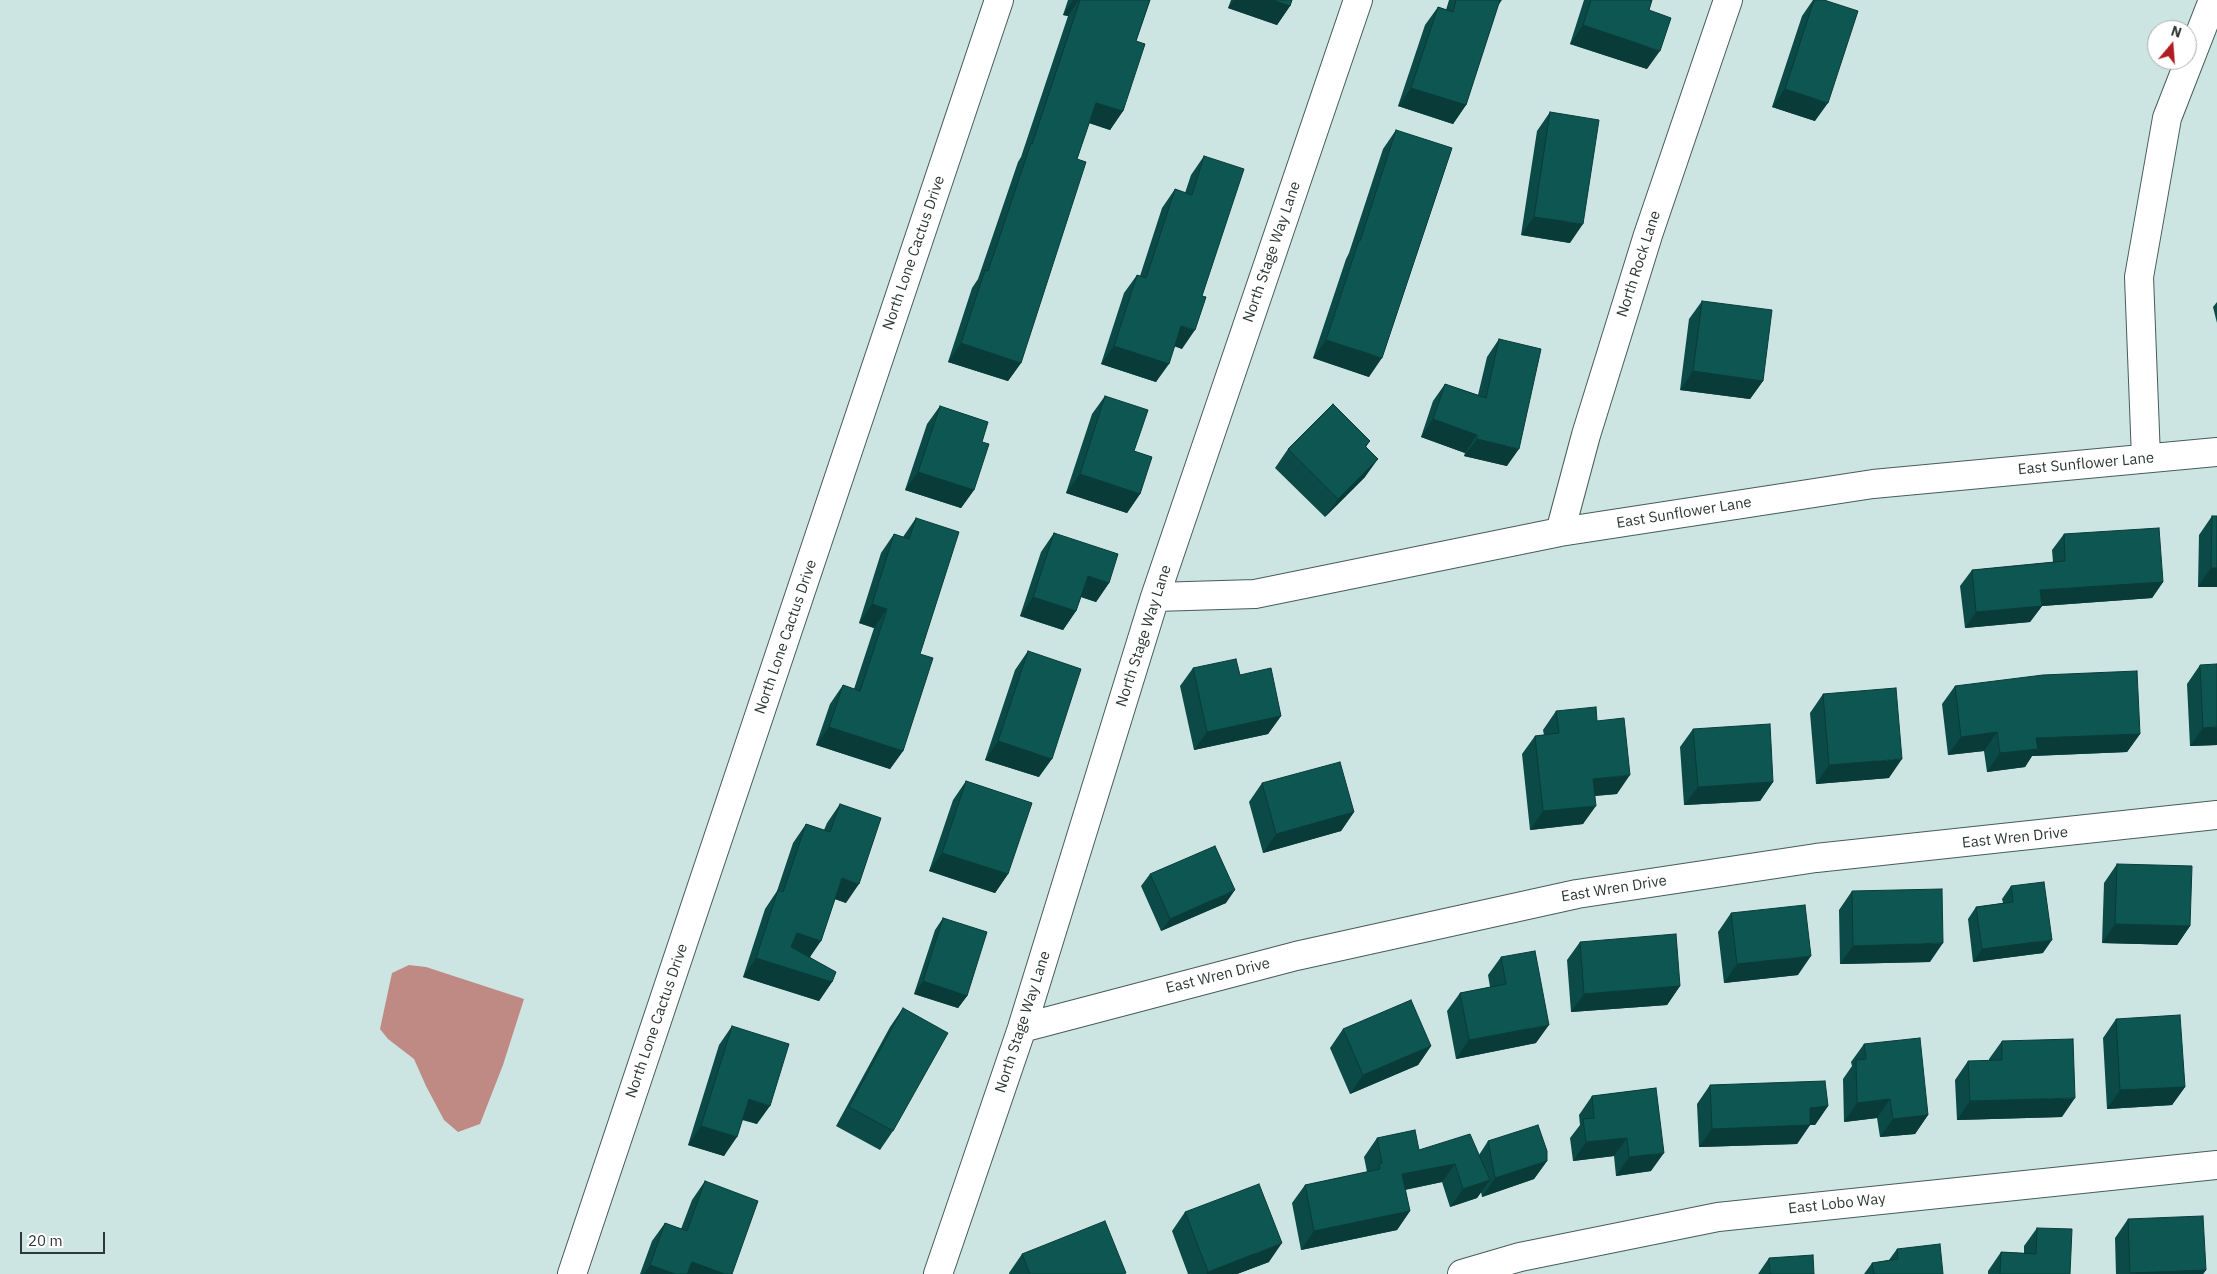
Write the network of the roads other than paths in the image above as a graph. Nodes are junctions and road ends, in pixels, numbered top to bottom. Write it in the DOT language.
graph roads {
  1 [pos="999,0"];
  2 [pos="1358,0"];
  3 [pos="1728,0"];
  4 [pos="2213,0"];
  5 [pos="2217,452"];
  6 [pos="2146,458"];
  7 [pos="1560,532"];
  8 [pos="1155,597"];
  9 [pos="2217,815"];
  10 [pos="1022,1028"];
  11 [pos="2217,1164"];
  12 [pos="572,1274"];
  13 [pos="938,1274"];
  14 [pos="1462,1274"];
  1 -- 12 [label="street, North Lone Cactus Drive"];
  2 -- 8 [label="street, North Stage Way Lane"];
  3 -- 7 [label="street, North Rock Lane"];
  4 -- 6 [label="street"];
  5 -- 6 [label="street, East Sunflower Lane"];
  6 -- 7 [label="street, East Sunflower Lane"];
  7 -- 8 [label="street, East Sunflower Lane"];
  8 -- 10 [label="street, North Stage Way Lane"];
  9 -- 10 [label="street, East Wren Drive"];
  10 -- 13 [label="street, North Stage Way Lane"];
  11 -- 14 [label="street, East Lobo Way"];
}
